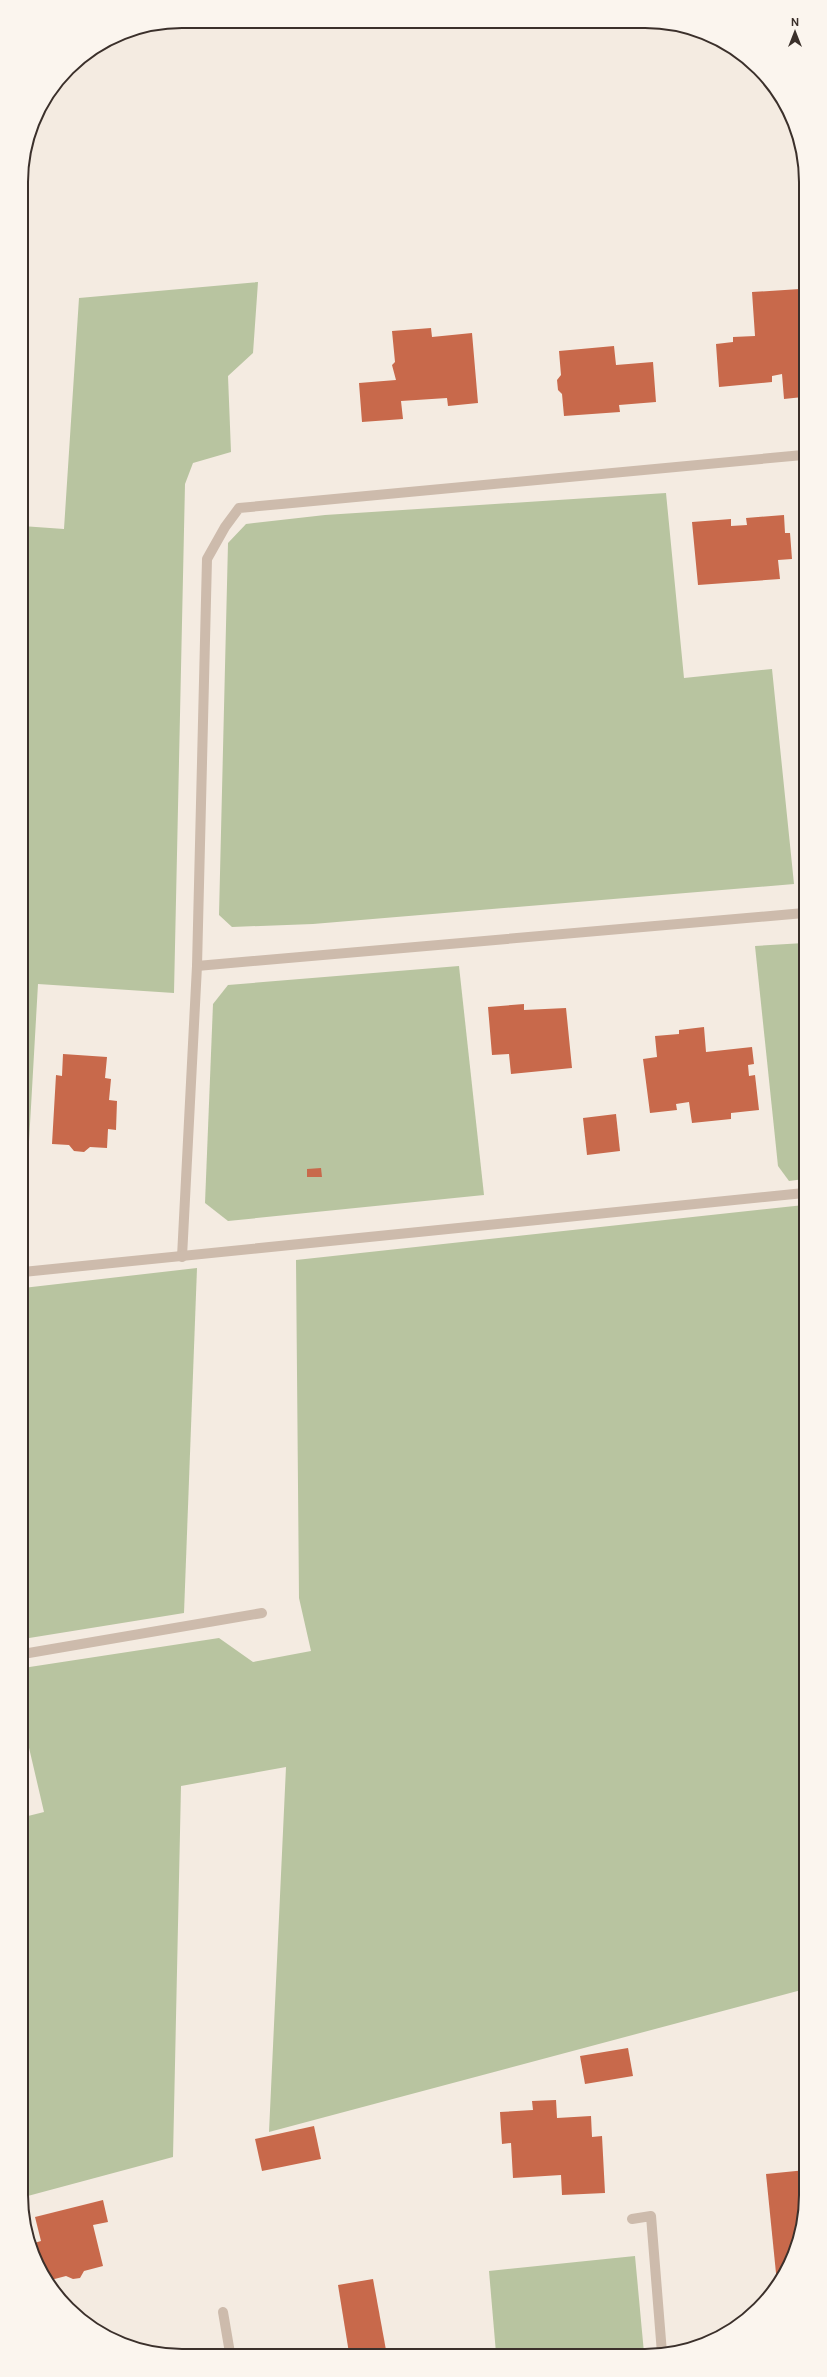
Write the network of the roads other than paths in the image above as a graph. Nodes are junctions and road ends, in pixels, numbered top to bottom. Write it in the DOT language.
graph roads {
  1 [pos="799,455"];
  2 [pos="799,913"];
  3 [pos="197,966"];
  4 [pos="799,1194"];
  5 [pos="182,1257"];
  6 [pos="28,1272"];
  7 [pos="262,1613"];
  8 [pos="28,1653"];
  9 [pos="632,2219"];
  10 [pos="223,2312"];
  11 [pos="662,2348"];
  12 [pos="229,2349"];
  1 -- 3 [label="lane"];
  2 -- 3 [label="lane"];
  3 -- 5 [label="lane"];
  4 -- 5 [label="lane"];
  5 -- 6 [label="lane"];
  7 -- 8 [label="lane"];
  9 -- 11 [label="lane"];
  10 -- 12 [label="lane"];
}
